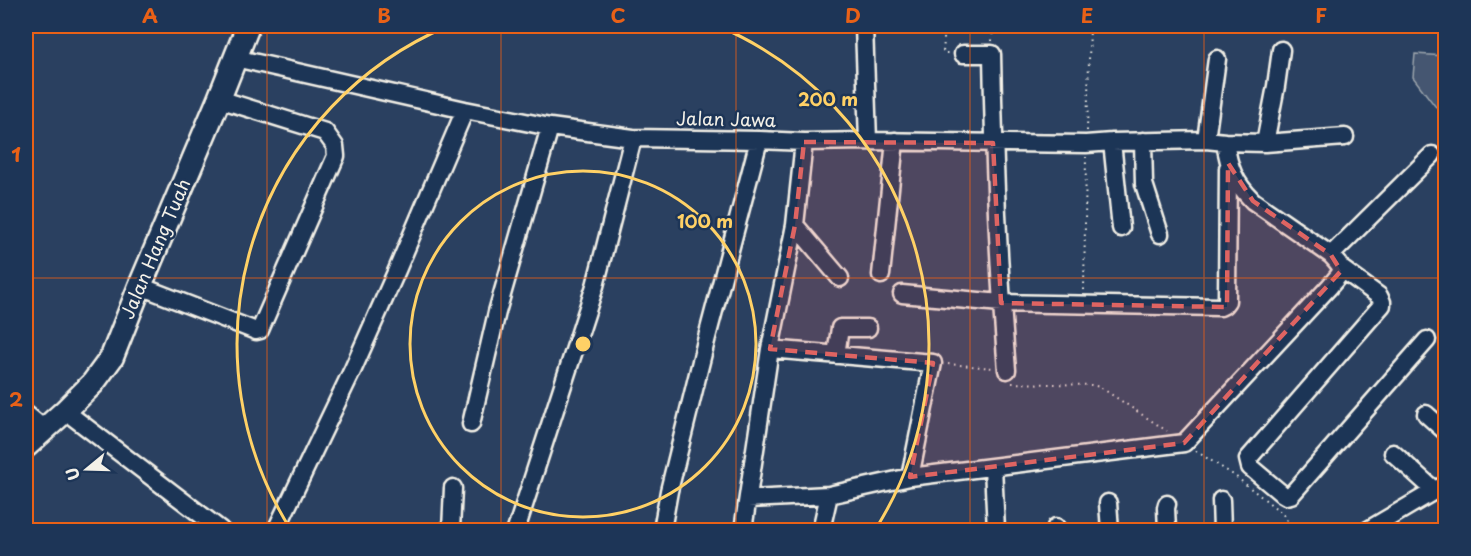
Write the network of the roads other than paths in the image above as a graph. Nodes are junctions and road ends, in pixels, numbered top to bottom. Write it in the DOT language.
graph roads {
  1 [pos="248,26"];
  2 [pos="864,26"];
  3 [pos="1281,50"];
  4 [pos="963,54"];
  5 [pos="235,58"];
  6 [pos="1217,59"];
  7 [pos="219,99"];
  8 [pos="465,110"];
  9 [pos="550,127"];
  10 [pos="1345,137"];
  11 [pos="633,138"];
  12 [pos="759,140"];
  13 [pos="1206,140"];
  14 [pos="868,141"];
  15 [pos="895,141"];
  16 [pos="1143,141"];
  17 [pos="804,142"];
  18 [pos="1112,142"];
  19 [pos="1225,142"];
  20 [pos="993,143"];
  21 [pos="1265,143"];
  22 [pos="1432,155"];
  23 [pos="1228,164"];
  24 [pos="795,225"];
  25 [pos="1121,228"];
  26 [pos="1160,234"];
  27 [pos="1331,255"];
  28 [pos="1342,269"];
  29 [pos="881,275"];
  30 [pos="840,278"];
  31 [pos="140,286"];
  32 [pos="902,294"];
  33 [pos="1001,303"];
  34 [pos="868,328"];
  35 [pos="1427,340"];
  36 [pos="770,349"];
  37 [pos="836,355"];
  38 [pos="1006,370"];
  39 [pos="65,411"];
  40 [pos="26,414"];
  41 [pos="1426,414"];
  42 [pos="471,424"];
  43 [pos="44,429"];
  44 [pos="1446,432"];
  45 [pos="26,446"];
  46 [pos="1393,453"];
  47 [pos="993,467"];
  48 [pos="910,477"];
  49 [pos="1440,487"];
  50 [pos="453,488"];
  51 [pos="828,495"];
  52 [pos="748,499"];
  53 [pos="1221,500"];
  54 [pos="1108,503"];
  55 [pos="1167,504"];
  56 [pos="221,531"];
  57 [pos="276,531"];
  58 [pos="451,531"];
  59 [pos="516,531"];
  60 [pos="662,531"];
  61 [pos="743,531"];
  62 [pos="821,531"];
  63 [pos="996,531"];
  64 [pos="1110,531"];
  65 [pos="1167,531"];
  66 [pos="1222,531"];
  67 [pos="1368,531"];
  1 -- 5 [label="main road, Jalan Hang Tuah"];
  2 -- 14 [label="street"];
  3 -- 21 [label="street"];
  4 -- 20 [label="street"];
  5 -- 7 [label="main road, Jalan Hang Tuah"];
  5 -- 8 [label="street, Jalan Jawa"];
  6 -- 13 [label="street"];
  7 -- 31 [label="main road, Jalan Hang Tuah"];
  7 -- 31 [label="street"];
  8 -- 9 [label="street, Jalan Jawa"];
  8 -- 57 [label="street"];
  9 -- 11 [label="street, Jalan Jawa"];
  9 -- 42 [label="street"];
  10 -- 21 [label="street, Jalan Jawa"];
  11 -- 12 [label="street, Jalan Jawa"];
  11 -- 59 [label="street"];
  12 -- 17 [label="street, Jalan Jawa"];
  12 -- 60 [label="street"];
  13 -- 16 [label="street, Jalan Jawa"];
  13 -- 19 [label="street, Jalan Jawa"];
  14 -- 15 [label="street, Jalan Jawa"];
  14 -- 17 [label="street, Jalan Jawa"];
  15 -- 20 [label="street, Jalan Jawa"];
  15 -- 29 [label="street"];
  16 -- 18 [label="street, Jalan Jawa"];
  16 -- 26 [label="street"];
  17 -- 24 [label="street"];
  18 -- 20 [label="street, Jalan Jawa"];
  18 -- 25 [label="street"];
  19 -- 21 [label="street, Jalan Jawa"];
  19 -- 23 [label="street"];
  20 -- 33 [label="street"];
  22 -- 27 [label="street"];
  23 -- 27 [label="street"];
  23 -- 33 [label="street"];
  24 -- 30 [label="street"];
  24 -- 36 [label="street"];
  27 -- 28 [label="street"];
  28 -- 35 [label="street"];
  28 -- 47 [label="street"];
  31 -- 39 [label="main road, Jalan Hang Tuah"];
  32 -- 33 [label="street"];
  33 -- 38 [label="street"];
  34 -- 37 [label="street"];
  36 -- 37 [label="street"];
  36 -- 52 [label="street"];
  37 -- 48 [label="street"];
  39 -- 43 [label="main road, Jalan Hang Tuah"];
  39 -- 56 [label="street"];
  40 -- 43 [label="street"];
  41 -- 44 [label="street"];
  43 -- 45 [label="main road, Jalan Hang Tuah"];
  46 -- 49 [label="street"];
  47 -- 48 [label="street"];
  47 -- 63 [label="street"];
  48 -- 51 [label="street"];
  49 -- 67 [label="street"];
  50 -- 58 [label="street"];
  51 -- 52 [label="street"];
  51 -- 62 [label="street"];
  52 -- 61 [label="street"];
  53 -- 66 [label="street"];
  54 -- 64 [label="street"];
  55 -- 65 [label="street"];
}
